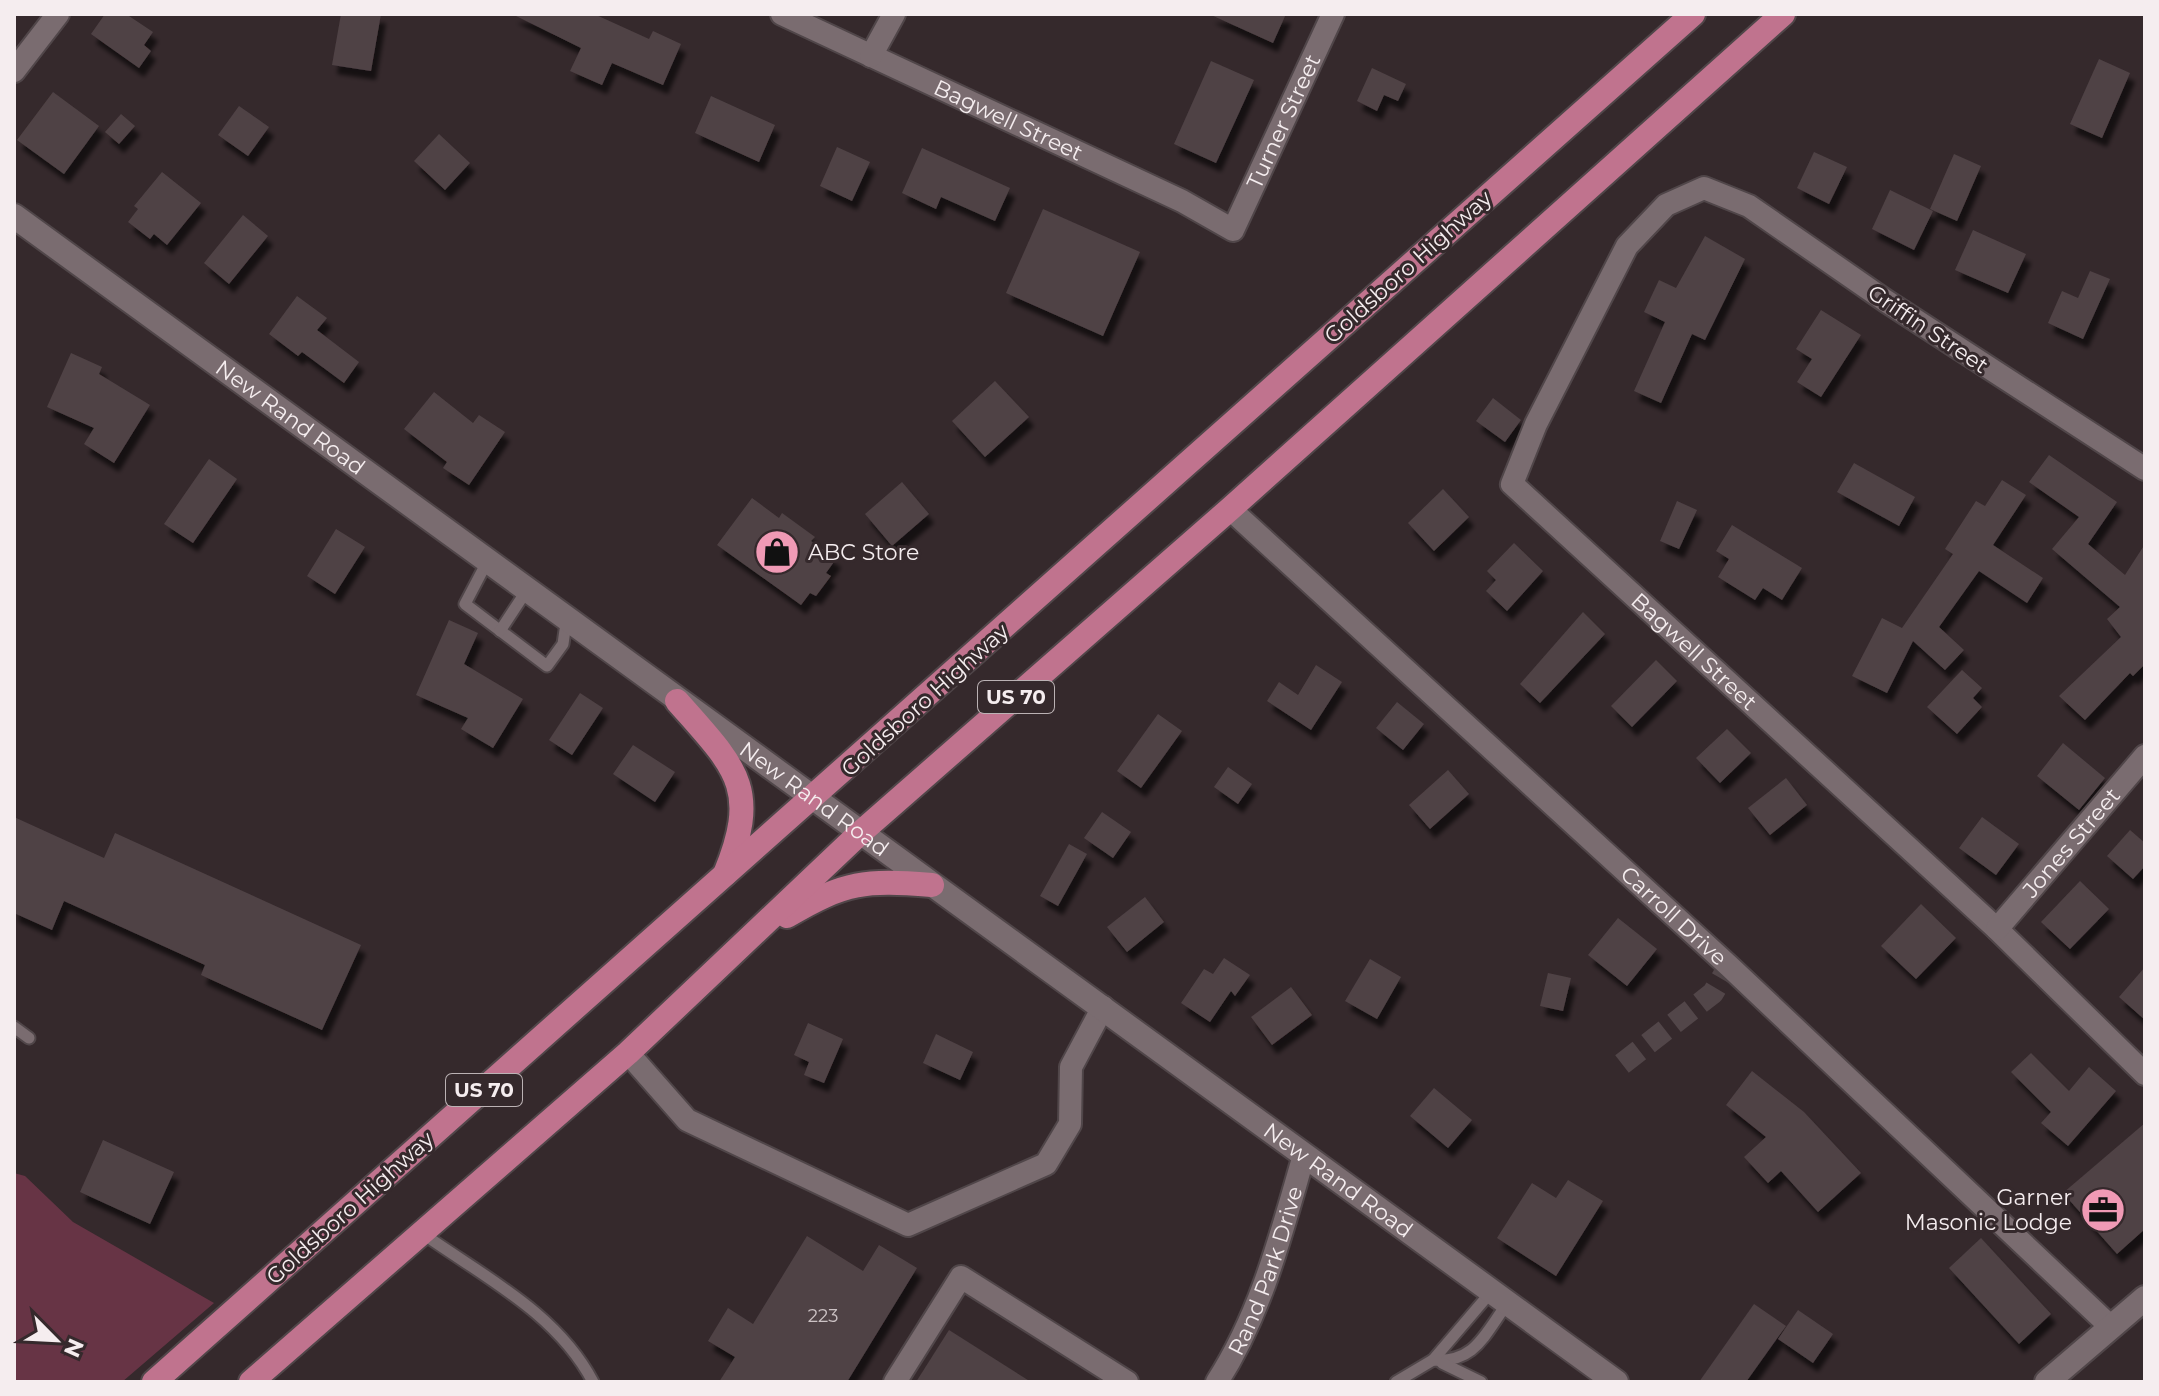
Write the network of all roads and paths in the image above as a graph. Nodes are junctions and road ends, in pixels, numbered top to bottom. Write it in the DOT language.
graph roads {
  1 [pos="58,14"];
  2 [pos="782,14"];
  3 [pos="894,14"];
  4 [pos="1333,14"];
  5 [pos="1693,14"];
  6 [pos="1783,14"];
  7 [pos="871,56"];
  8 [pos="14,71"];
  9 [pos="1710,191"];
  10 [pos="14,216"];
  11 [pos="1233,230"];
  12 [pos="2145,469"];
  13 [pos="1230,509"];
  14 [pos="487,562"];
  15 [pos="527,590"];
  16 [pos="571,622"];
  17 [pos="500,631"];
  18 [pos="677,701"];
  19 [pos="2145,756"];
  20 [pos="814,799"];
  21 [pos="859,834"];
  22 [pos="724,878"];
  23 [pos="932,885"];
  24 [pos="1997,929"];
  25 [pos="750,937"];
  26 [pos="1103,1007"];
  27 [pos="14,1027"];
  28 [pos="29,1038"];
  29 [pos="628,1053"];
  30 [pos="2145,1074"];
  31 [pos="1304,1155"];
  32 [pos="422,1233"];
  33 [pos="1499,1298"];
  34 [pos="2145,1298"];
  35 [pos="2111,1327"];
  36 [pos="1433,1360"];
  37 [pos="154,1382"];
  38 [pos="251,1382"];
  39 [pos="593,1382"];
  40 [pos="895,1382"];
  41 [pos="1127,1382"];
  42 [pos="1217,1382"];
  43 [pos="1396,1382"];
  44 [pos="1481,1382"];
  45 [pos="1616,1382"];
  46 [pos="2047,1382"];
  1 -- 8 [label="street"];
  2 -- 7 [label="street, Bagwell Street"];
  3 -- 7 [label="street"];
  4 -- 11 [label="street, Turner Street"];
  5 -- 20 [label="main road, Goldsboro Highway / US 70"];
  6 -- 13 [label="main road, US 70"];
  7 -- 11 [label="street, Bagwell Street"];
  9 -- 12 [label="street, Griffin Street"];
  9 -- 24 [label="street, Bagwell Street"];
  10 -- 14 [label="street, New Rand Road"];
  13 -- 21 [label="main road, US 70"];
  13 -- 35 [label="street, Carroll Drive"];
  14 -- 15 [label="street, New Rand Road"];
  14 -- 17 [label="lane"];
  15 -- 16 [label="street, New Rand Road"];
  15 -- 17 [label="lane"];
  16 -- 17 [label="lane"];
  16 -- 18 [label="street, New Rand Road"];
  18 -- 20 [label="street, New Rand Road"];
  18 -- 22 [label="main road"];
  19 -- 24 [label="street, Jones Street"];
  20 -- 21 [label="street, New Rand Road"];
  20 -- 22 [label="main road, Goldsboro Highway / US 70"];
  21 -- 23 [label="street, New Rand Road"];
  21 -- 25 [label="main road, US 70"];
  22 -- 37 [label="main road, Goldsboro Highway / US 70"];
  23 -- 25 [label="main road"];
  23 -- 26 [label="street, New Rand Road"];
  24 -- 30 [label="street, Bagwell Street"];
  25 -- 29 [label="main road, US 70"];
  26 -- 29 [label="street"];
  26 -- 31 [label="street, New Rand Road"];
  27 -- 28 [label="lane"];
  29 -- 32 [label="main road, US 70"];
  31 -- 33 [label="street, New Rand Road"];
  31 -- 42 [label="street, Rand Park Drive"];
  32 -- 38 [label="main road, US 70"];
  32 -- 39 [label="lane"];
  33 -- 36 [label="lane"];
  33 -- 36 [label="lane"];
  33 -- 45 [label="street, New Rand Road"];
  34 -- 35 [label="street"];
  35 -- 46 [label="street"];
  36 -- 43 [label="lane"];
  36 -- 44 [label="lane"];
  40 -- 41 [label="street"];
}
